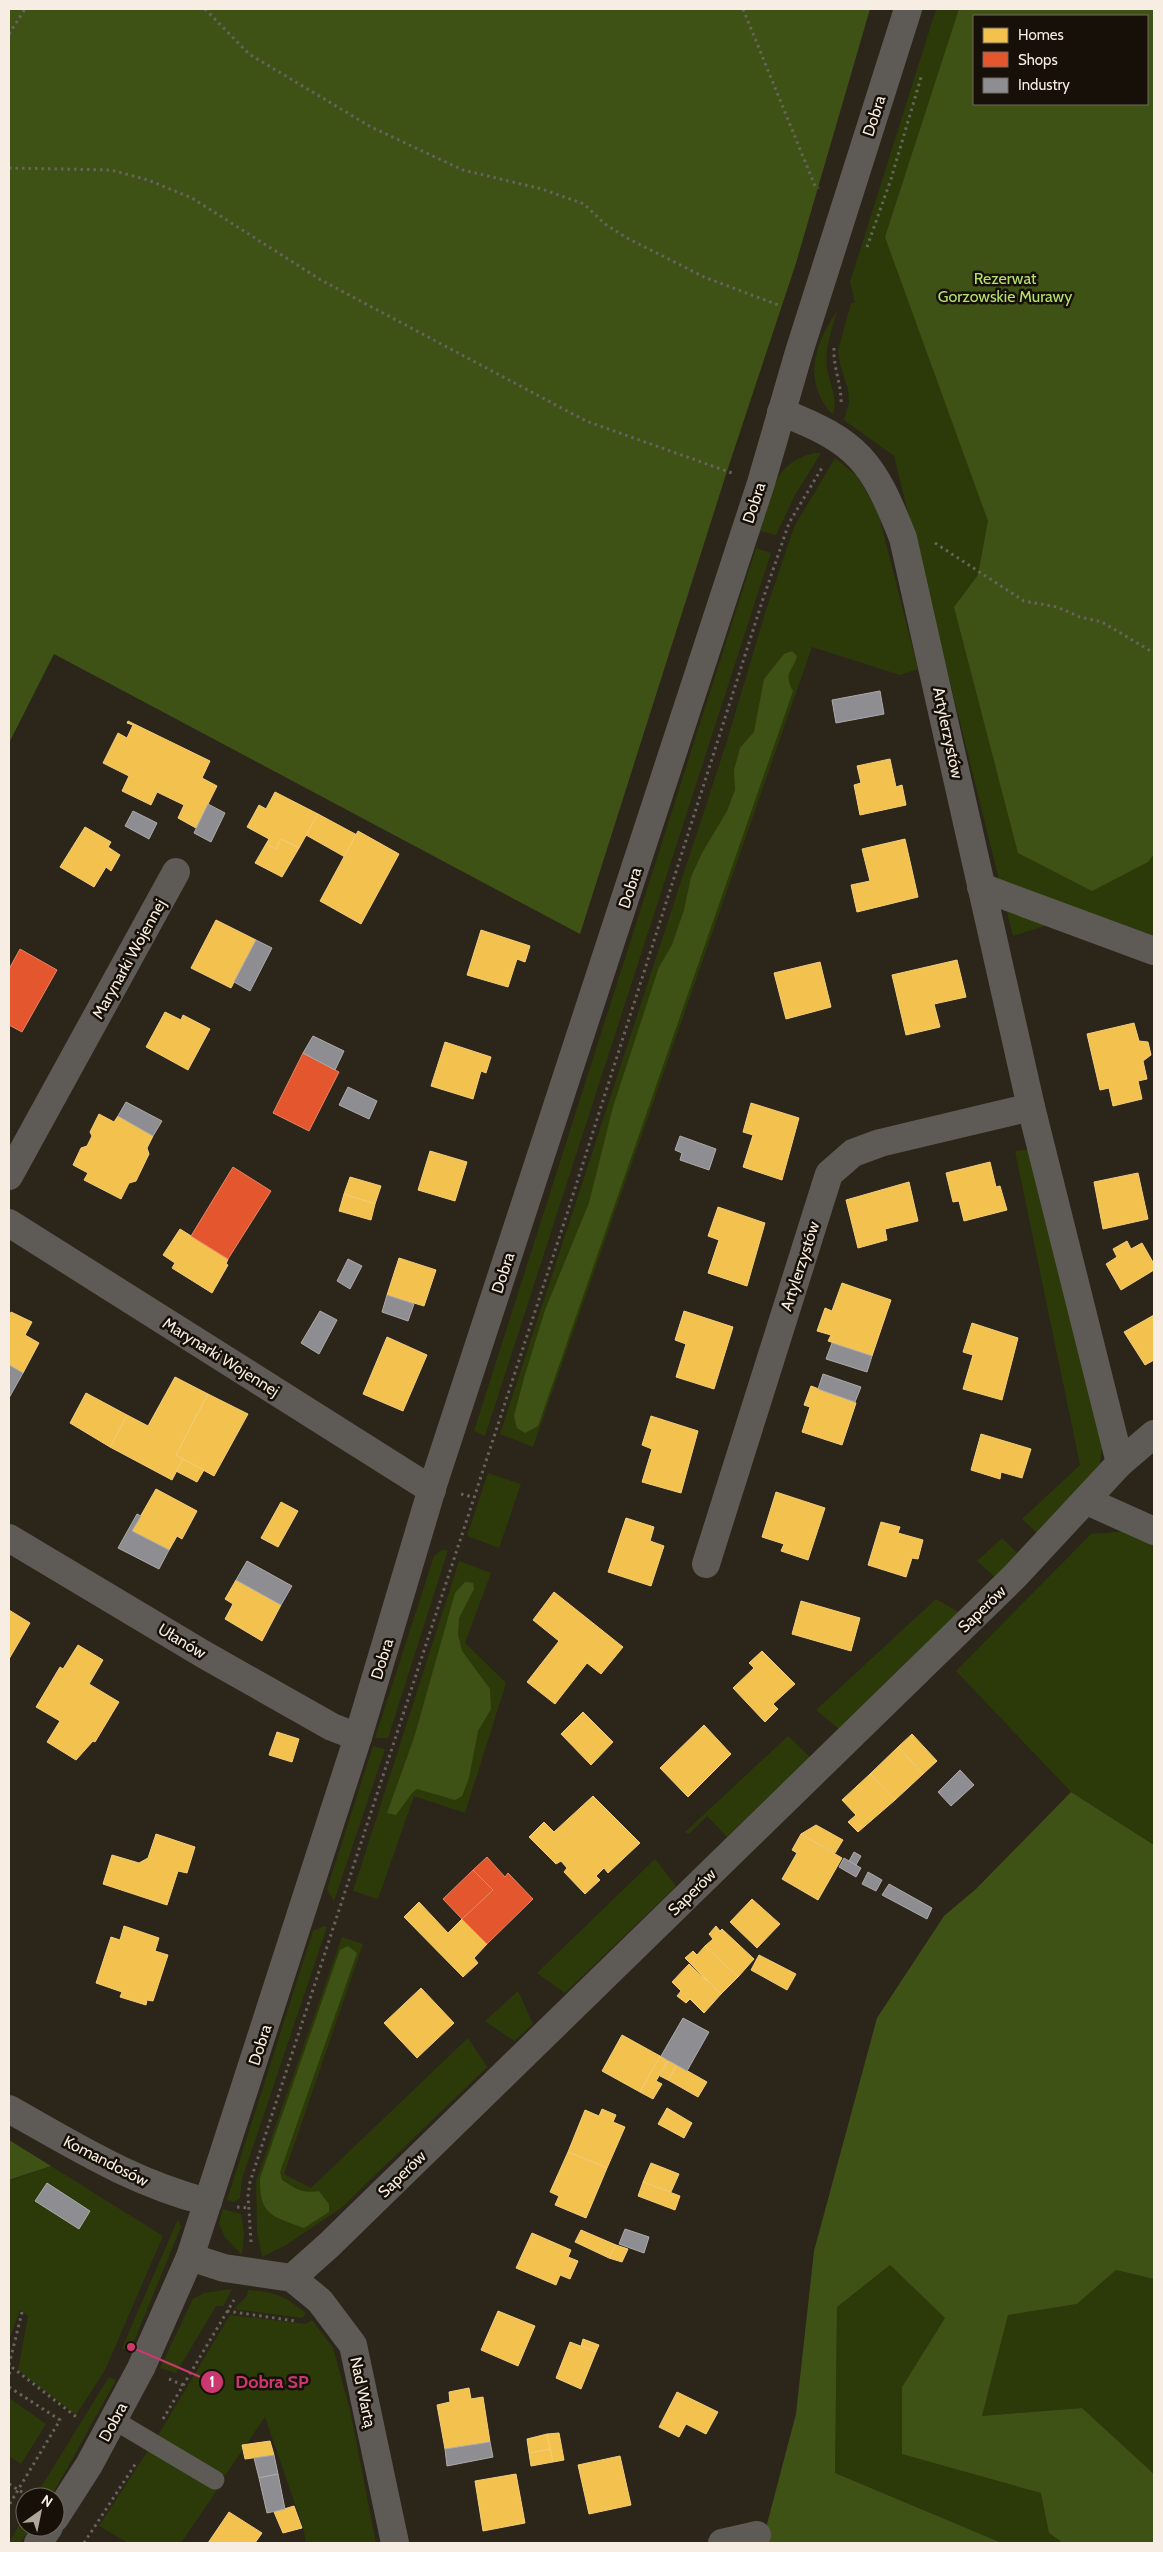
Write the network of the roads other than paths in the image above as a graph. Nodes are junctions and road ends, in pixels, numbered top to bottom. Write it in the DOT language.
graph roads {
  1 [pos="908,9"];
  2 [pos="781,412"];
  3 [pos="176,872"];
  4 [pos="981,887"];
  5 [pos="1154,951"];
  6 [pos="1031,1108"];
  7 [pos="9,1176"];
  8 [pos="9,1223"];
  9 [pos="1154,1434"];
  10 [pos="1120,1463"];
  11 [pos="432,1490"];
  12 [pos="1086,1500"];
  13 [pos="1154,1531"];
  14 [pos="9,1538"];
  15 [pos="706,1564"];
  16 [pos="358,1737"];
  17 [pos="9,2109"];
  18 [pos="208,2202"];
  19 [pos="190,2257"];
  20 [pos="292,2278"];
  21 [pos="114,2420"];
  22 [pos="216,2480"];
  23 [pos="65,2502"];
  24 [pos="757,2535"];
  25 [pos="395,2543"];
  26 [pos="722,2543"];
  1 -- 2 [label="street, Dobra"];
  2 -- 4 [label="street, Artylerzystów"];
  2 -- 11 [label="street, Dobra"];
  3 -- 7 [label="street, Marynarki Wojennej"];
  4 -- 5 [label="street"];
  4 -- 6 [label="street, Artylerzystów"];
  6 -- 10 [label="street, Artylerzystów"];
  6 -- 15 [label="street, Artylerzystów"];
  8 -- 11 [label="street, Marynarki Wojennej"];
  9 -- 10 [label="street, Saperów"];
  10 -- 12 [label="street, Saperów"];
  11 -- 16 [label="street, Dobra"];
  12 -- 13 [label="street"];
  12 -- 20 [label="street, Saperów"];
  14 -- 16 [label="street, Ułanów"];
  16 -- 18 [label="street, Dobra"];
  17 -- 18 [label="street, Komandosów"];
  18 -- 19 [label="street, Dobra"];
  19 -- 20 [label="street, Nad Wartą"];
  19 -- 21 [label="street, Dobra"];
  20 -- 25 [label="street, Nad Wartą"];
  21 -- 22 [label="lane"];
  21 -- 23 [label="street, Dobra"];
  24 -- 26 [label="street"];
}
